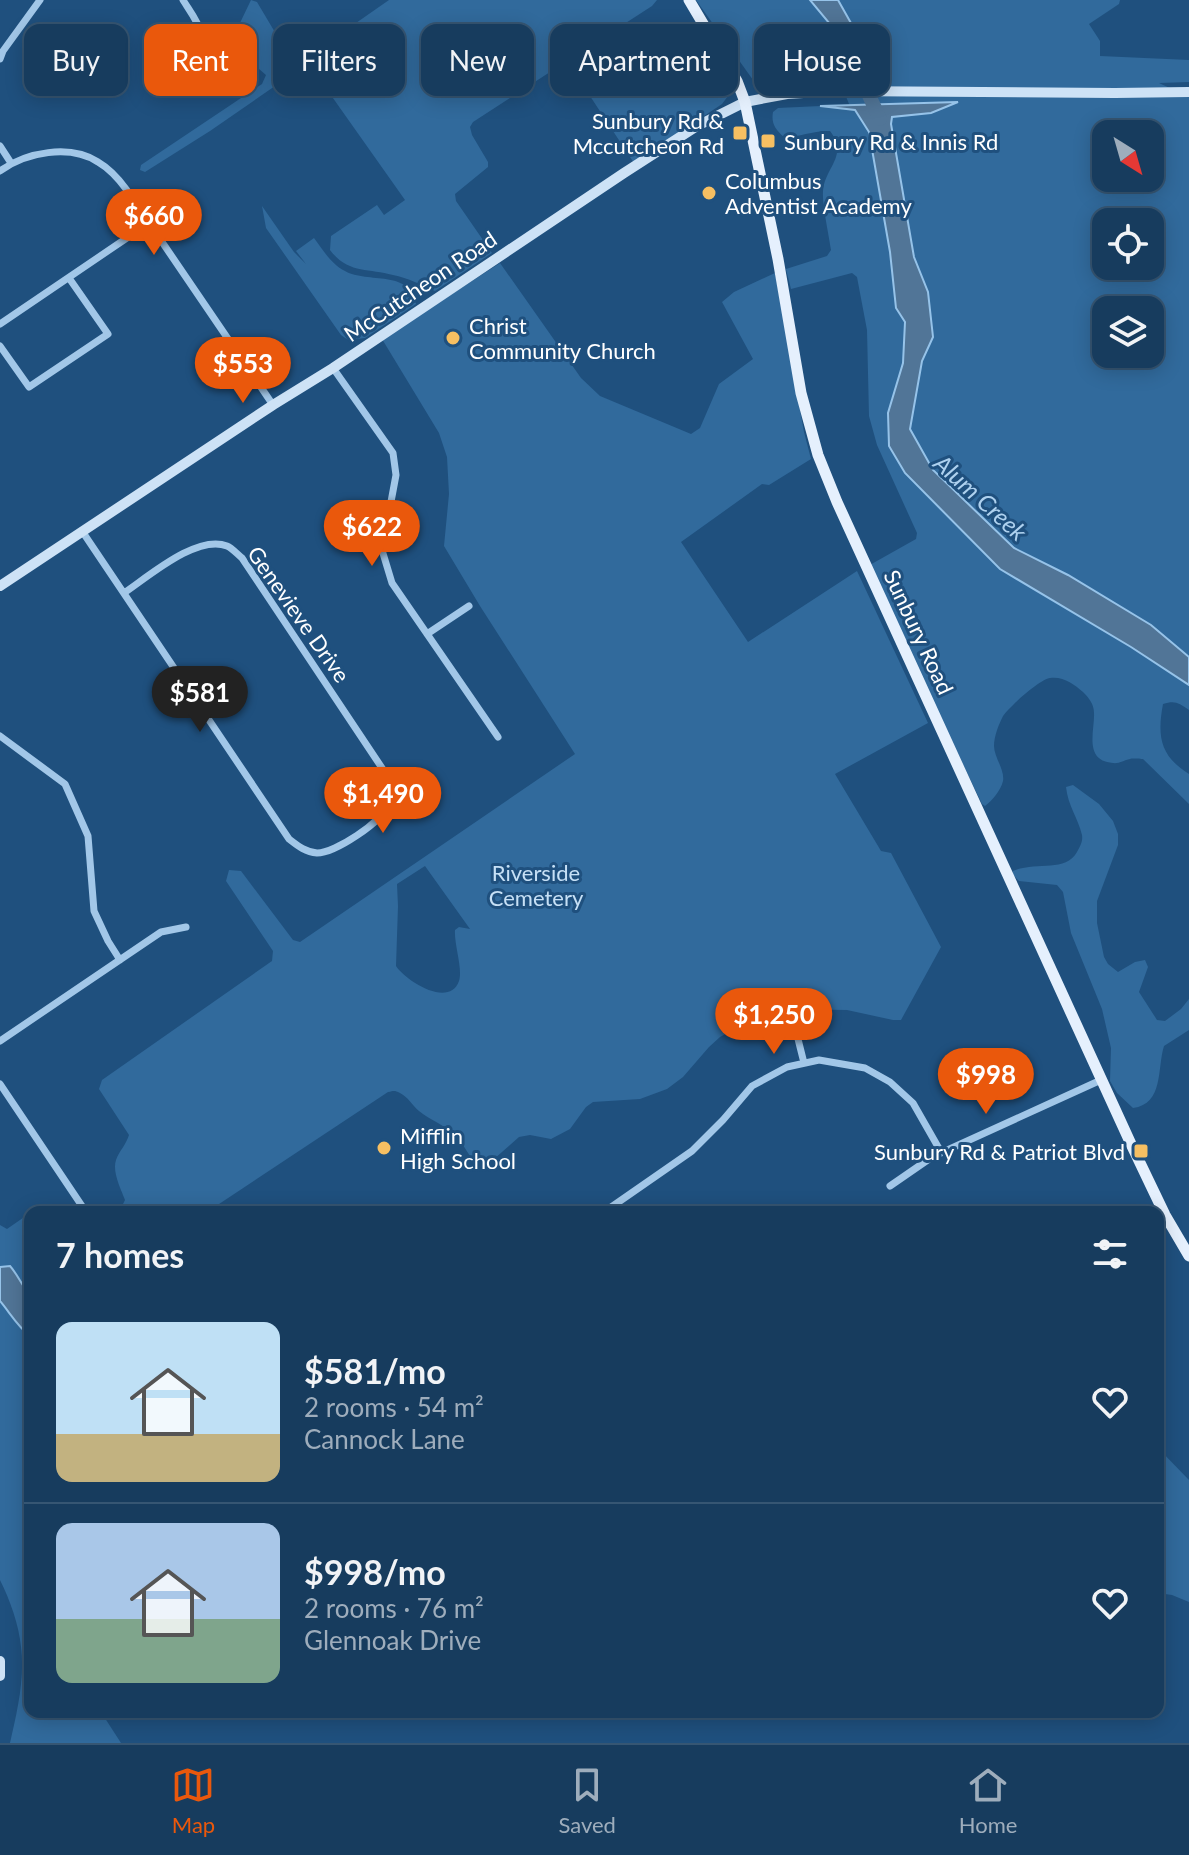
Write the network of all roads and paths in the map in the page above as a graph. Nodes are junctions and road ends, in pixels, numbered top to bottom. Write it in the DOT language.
graph roads {
  1 [pos="40,0"];
  2 [pos="183,0"];
  3 [pos="689,0"];
  4 [pos="198,24"];
  5 [pos="0,59"];
  6 [pos="1189,92"];
  7 [pos="745,102"];
  8 [pos="0,146"];
  9 [pos="11,163"];
  10 [pos="0,171"];
  11 [pos="149,223"];
  12 [pos="69,278"];
  13 [pos="0,324"];
  14 [pos="0,346"];
  15 [pos="333,368"];
  16 [pos="273,405"];
  17 [pos="82,531"];
  18 [pos="0,586"];
  19 [pos="124,593"];
  20 [pos="469,606"];
  21 [pos="427,634"];
  22 [pos="0,736"];
  23 [pos="498,737"];
  24 [pos="186,927"];
  25 [pos="120,960"];
  26 [pos="795,1027"];
  27 [pos="0,1041"];
  28 [pos="804,1063"];
  29 [pos="1101,1080"];
  30 [pos="0,1084"];
  31 [pos="941,1152"];
  32 [pos="890,1186"];
  33 [pos="82,1206"];
  34 [pos="613,1206"];
  35 [pos="1156,1206"];
  36 [pos="1164,1221"];
  37 [pos="1189,1256"];
  38 [pos="0,1661"];
  39 [pos="0,1676"];
  1 -- 5 [label="street"];
  2 -- 4 [label="street"];
  3 -- 7 [label="main road, Sunbury Road"];
  6 -- 7 [label="main road, McCutcheon Road"];
  7 -- 15 [label="main road, McCutcheon Road"];
  7 -- 29 [label="main road, Sunbury Road"];
  8 -- 9 [label="street"];
  9 -- 10 [label="street"];
  9 -- 11 [label="street"];
  11 -- 12 [label="street"];
  11 -- 16 [label="street"];
  12 -- 13 [label="street"];
  12 -- 14 [label="street"];
  15 -- 16 [label="main road, McCutcheon Road"];
  15 -- 21 [label="street"];
  16 -- 17 [label="main road, McCutcheon Road"];
  17 -- 18 [label="main road, McCutcheon Road"];
  17 -- 19 [label="street"];
  19 -- 19 [label="street, Genevieve Drive"];
  20 -- 21 [label="street"];
  21 -- 23 [label="street"];
  22 -- 25 [label="street"];
  24 -- 25 [label="street"];
  25 -- 27 [label="street"];
  26 -- 28 [label="street"];
  28 -- 31 [label="street"];
  28 -- 34 [label="street"];
  29 -- 31 [label="street"];
  29 -- 35 [label="main road, Sunbury Road"];
  30 -- 33 [label="street"];
  31 -- 32 [label="street"];
  36 -- 37 [label="main road, Sunbury Road"];
  38 -- 39 [label="main road"];
}
